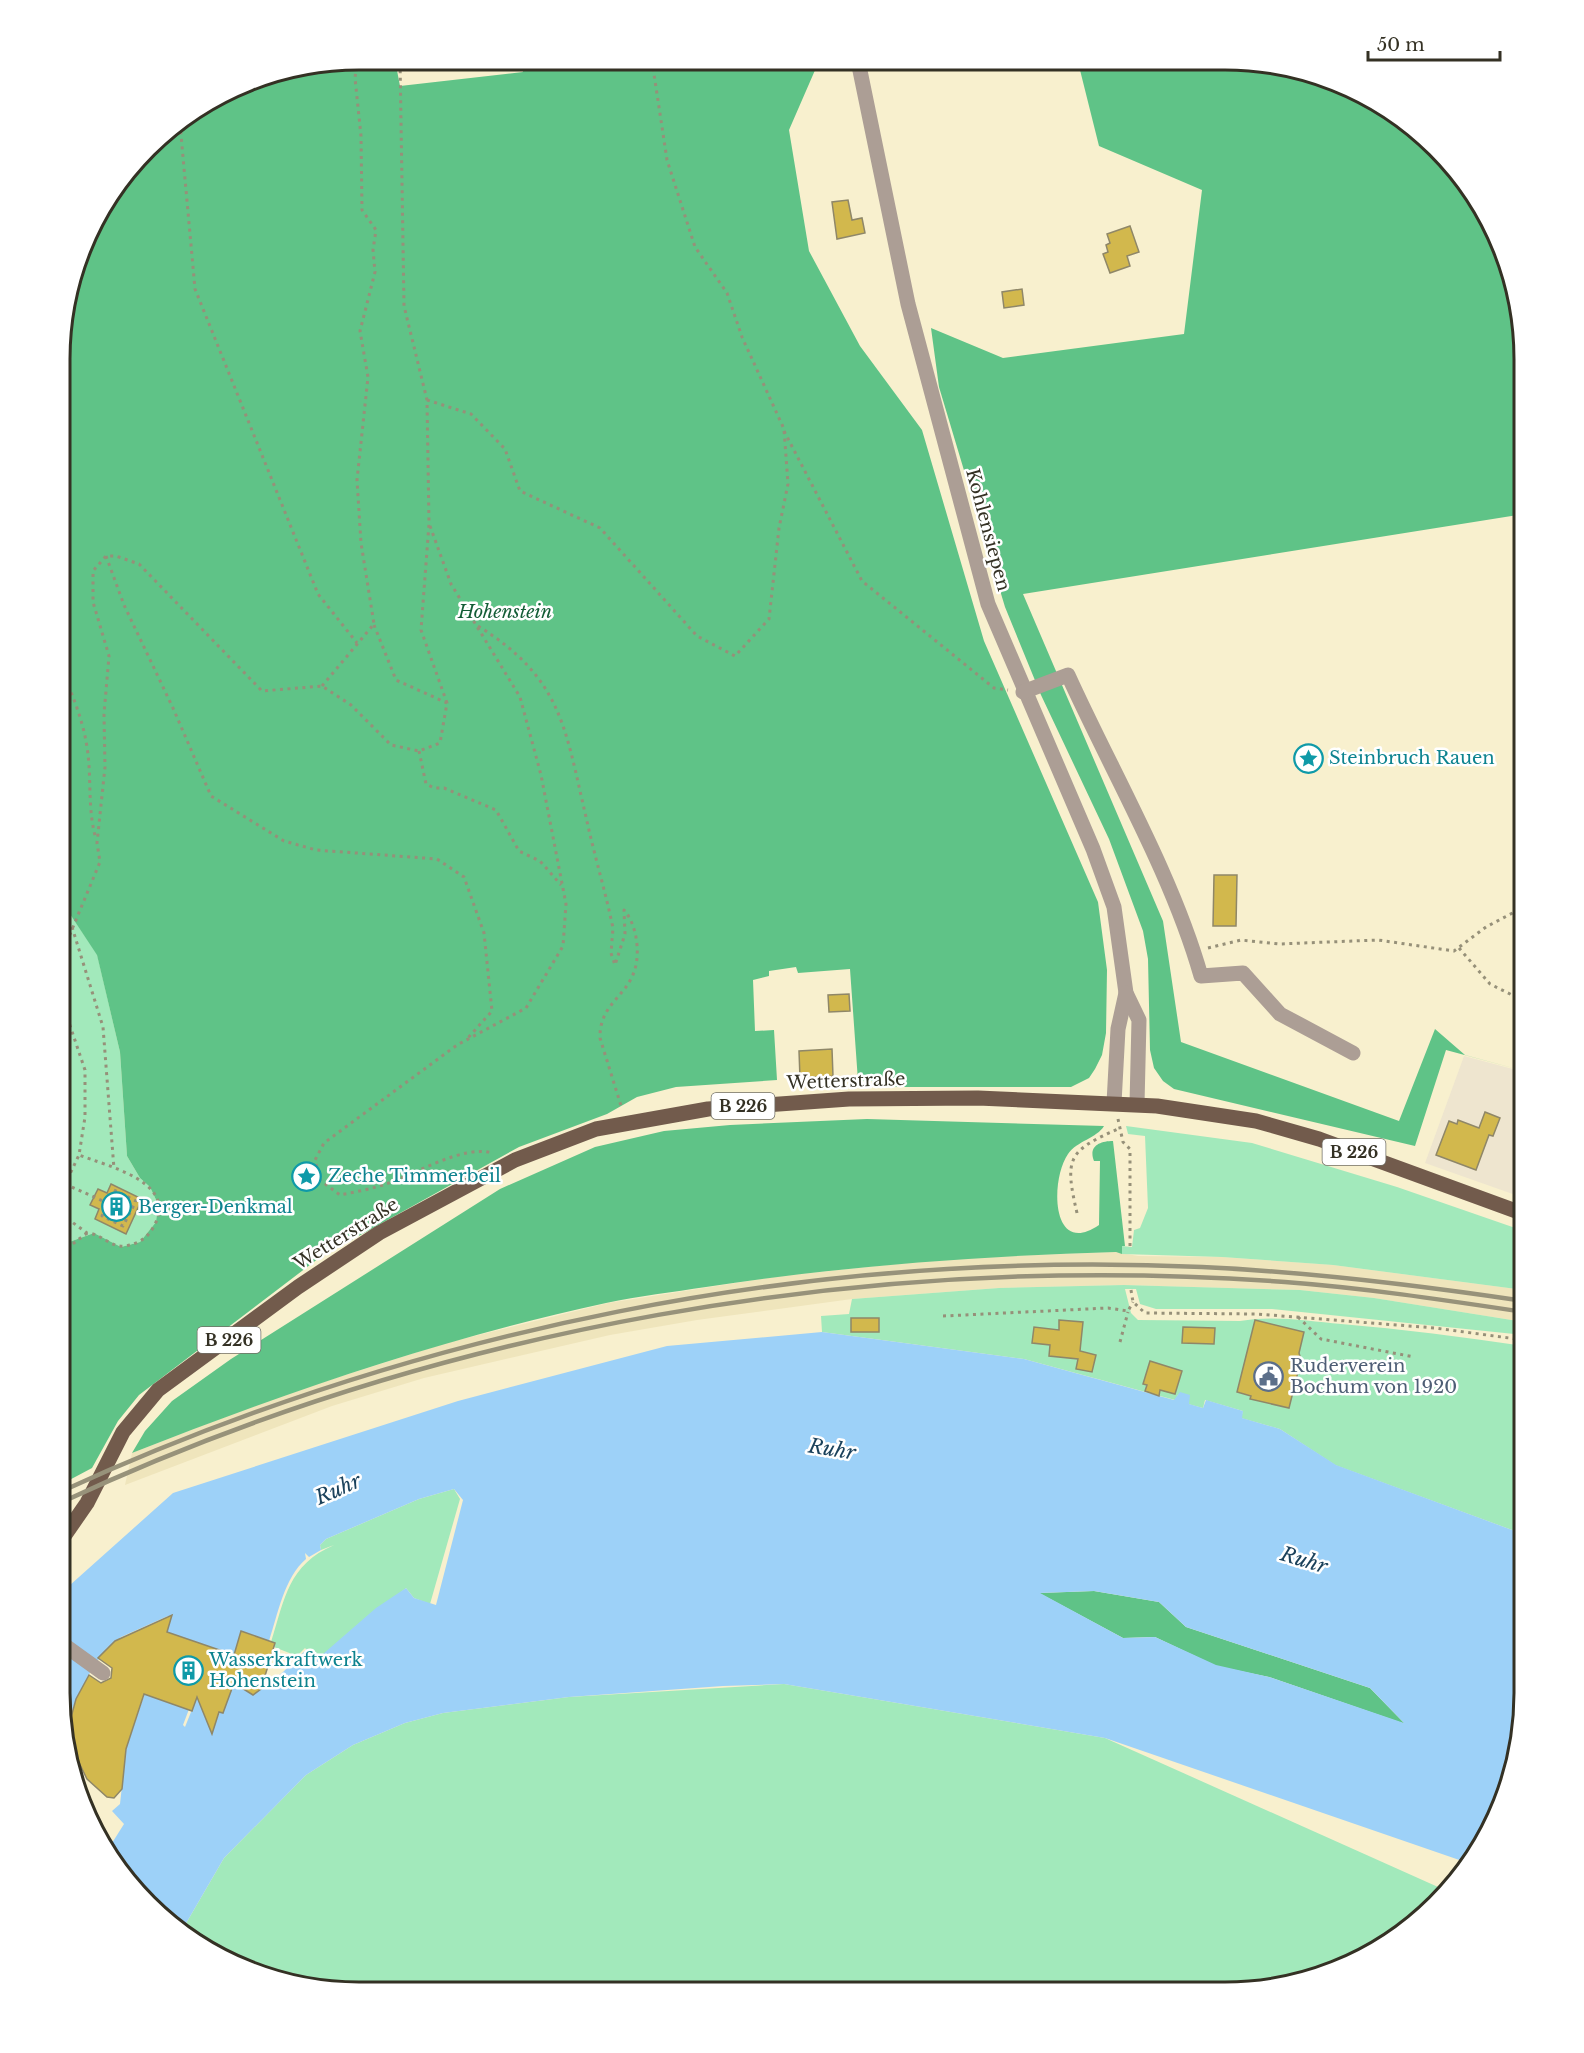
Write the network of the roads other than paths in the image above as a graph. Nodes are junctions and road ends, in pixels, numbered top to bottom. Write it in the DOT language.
graph roads {
  1 [pos="860,70"];
  2 [pos="1023,692"];
  3 [pos="1126,993"];
  4 [pos="1353,1053"];
  5 [pos="1114,1103"];
  6 [pos="1137,1104"];
  7 [pos="1514,1210"];
  8 [pos="70,1528"];
  9 [pos="70,1649"];
  10 [pos="98,1670"];
  1 -- 2 [label="street, Kohlensiepen"];
  2 -- 3 [label="street, Kohlensiepen"];
  2 -- 4 [label="street"];
  3 -- 5 [label="street, Kohlensiepen"];
  3 -- 6 [label="street, Kohlensiepen"];
  5 -- 6 [label="main road, Wetterstraße / B 226"];
  5 -- 8 [label="main road, Wetterstraße / B 226"];
  6 -- 7 [label="main road, Wetterstraße / B 226"];
  9 -- 10 [label="street"];
}
